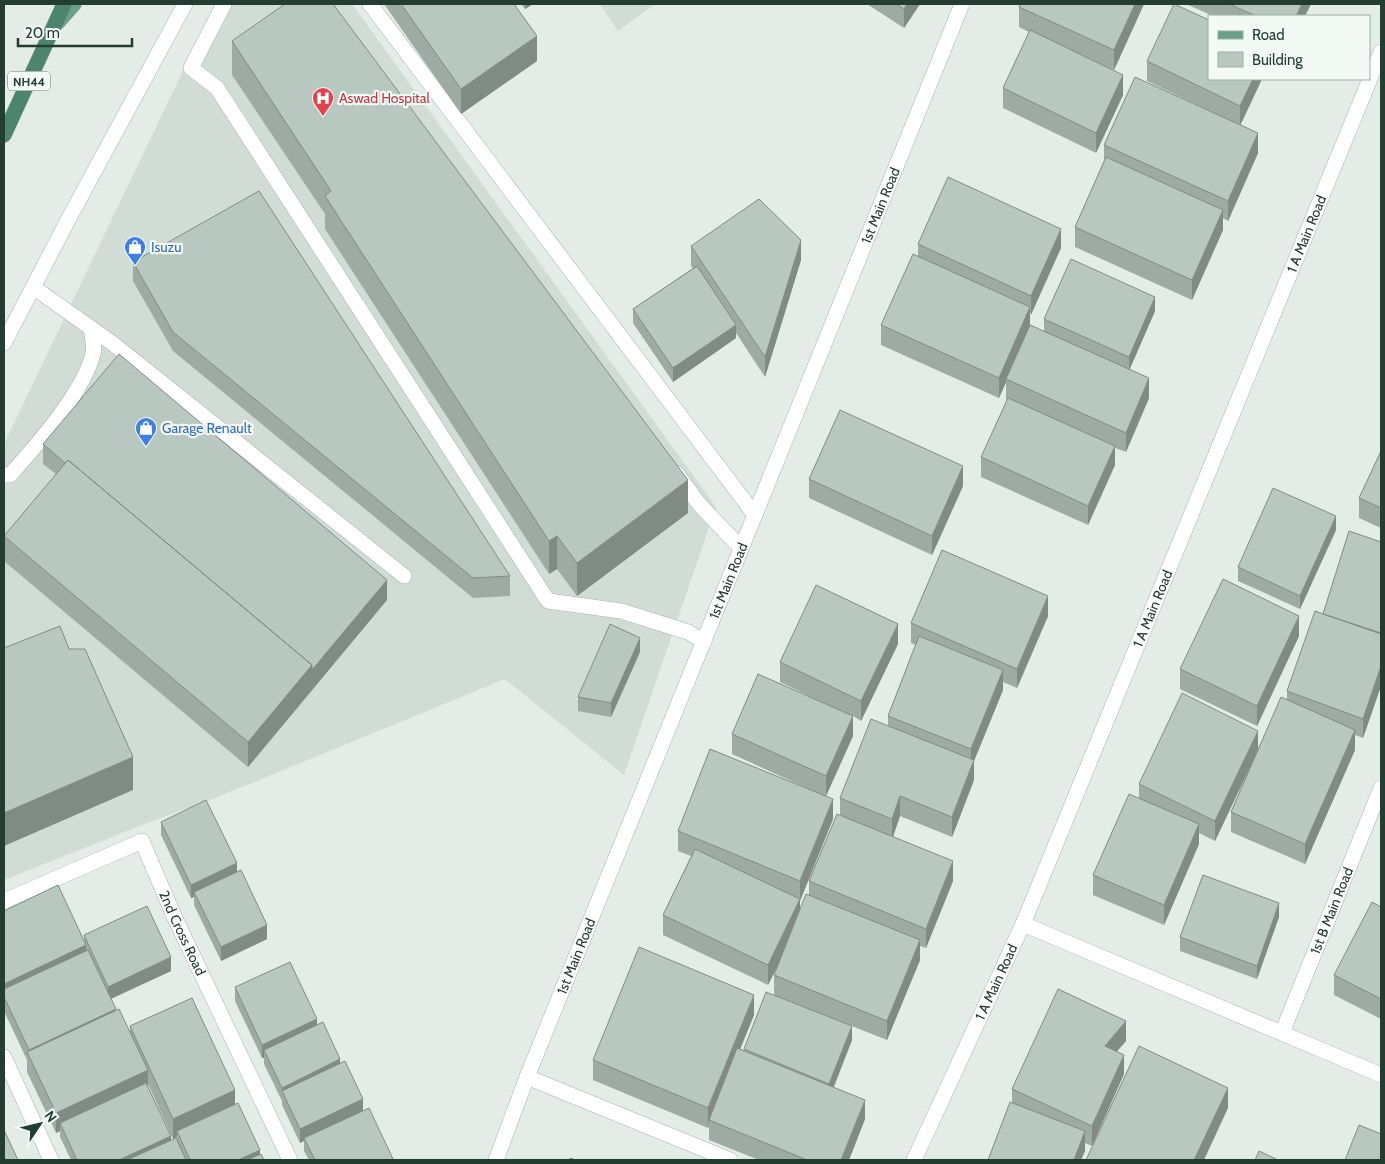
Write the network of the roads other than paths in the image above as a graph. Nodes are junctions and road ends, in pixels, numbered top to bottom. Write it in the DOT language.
graph roads {
  1 [pos="64,4"];
  2 [pos="74,4"];
  3 [pos="185,4"];
  4 [pos="224,4"];
  5 [pos="370,4"];
  6 [pos="962,4"];
  7 [pos="54,26"];
  8 [pos="1381,52"];
  9 [pos="1370,79"];
  10 [pos="1370,80"];
  11 [pos="4,135"];
  12 [pos="33,287"];
  13 [pos="91,328"];
  14 [pos="4,343"];
  15 [pos="669,465"];
  16 [pos="4,476"];
  17 [pos="754,515"];
  18 [pos="741,548"];
  19 [pos="404,576"];
  20 [pos="704,642"];
  21 [pos="1381,788"];
  22 [pos="4,901"];
  23 [pos="1023,924"];
  24 [pos="1282,1033"];
  25 [pos="4,1057"];
  26 [pos="1381,1075"];
  27 [pos="527,1077"];
  28 [pos="51,1160"];
  29 [pos="290,1160"];
  30 [pos="496,1160"];
  31 [pos="730,1160"];
  32 [pos="914,1160"];
  1 -- 7 [label="highway, NH44"];
  2 -- 7 [label="main road"];
  3 -- 12 [label="street"];
  4 -- 20 [label="street"];
  5 -- 17 [label="street"];
  6 -- 17 [label="street, 1st Main Road"];
  7 -- 11 [label="highway, NH44"];
  8 -- 9 [label="street, 1 A Main Road"];
  10 -- 23 [label="street, 1 A Main Road"];
  12 -- 13 [label="street"];
  12 -- 14 [label="street"];
  13 -- 16 [label="street"];
  13 -- 19 [label="street"];
  15 -- 18 [label="street"];
  17 -- 18 [label="street, 1st Main Road"];
  18 -- 20 [label="street, 1st Main Road"];
  20 -- 27 [label="street, 1st Main Road"];
  21 -- 24 [label="street, 1st B Main Road"];
  22 -- 29 [label="street, 2nd Cross Road"];
  23 -- 24 [label="street"];
  23 -- 32 [label="street, 1 A Main Road"];
  24 -- 26 [label="street"];
  25 -- 28 [label="street"];
  27 -- 30 [label="street, 1st Main Road"];
  27 -- 31 [label="street"];
}
